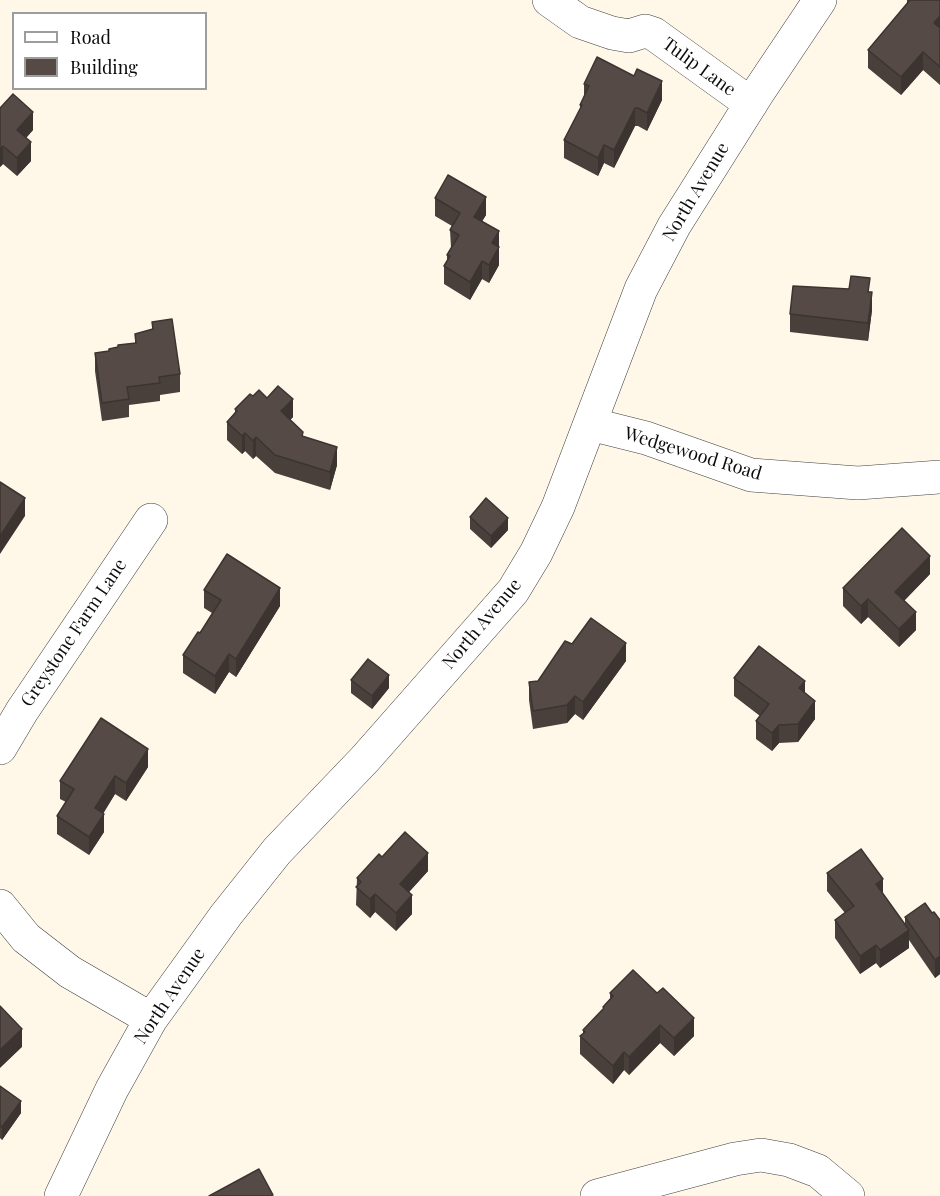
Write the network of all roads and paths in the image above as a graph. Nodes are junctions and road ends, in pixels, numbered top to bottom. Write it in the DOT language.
graph roads {
  1 [pos="549,0"];
  2 [pos="820,0"];
  3 [pos="750,104"];
  4 [pos="590,424"];
  5 [pos="940,477"];
  6 [pos="151,520"];
  7 [pos="0,748"];
  8 [pos="0,906"];
  9 [pos="151,1019"];
  10 [pos="60,1196"];
  11 [pos="597,1196"];
  12 [pos="848,1196"];
  1 -- 3 [label="street, Tulip Lane"];
  2 -- 3 [label="street, North Avenue"];
  3 -- 4 [label="street, North Avenue"];
  4 -- 5 [label="street, Wedgewood Road"];
  4 -- 9 [label="street, North Avenue"];
  6 -- 7 [label="street, Greystone Farm Lane"];
  8 -- 9 [label="street"];
  9 -- 10 [label="street, North Avenue"];
  11 -- 12 [label="street"];
}
